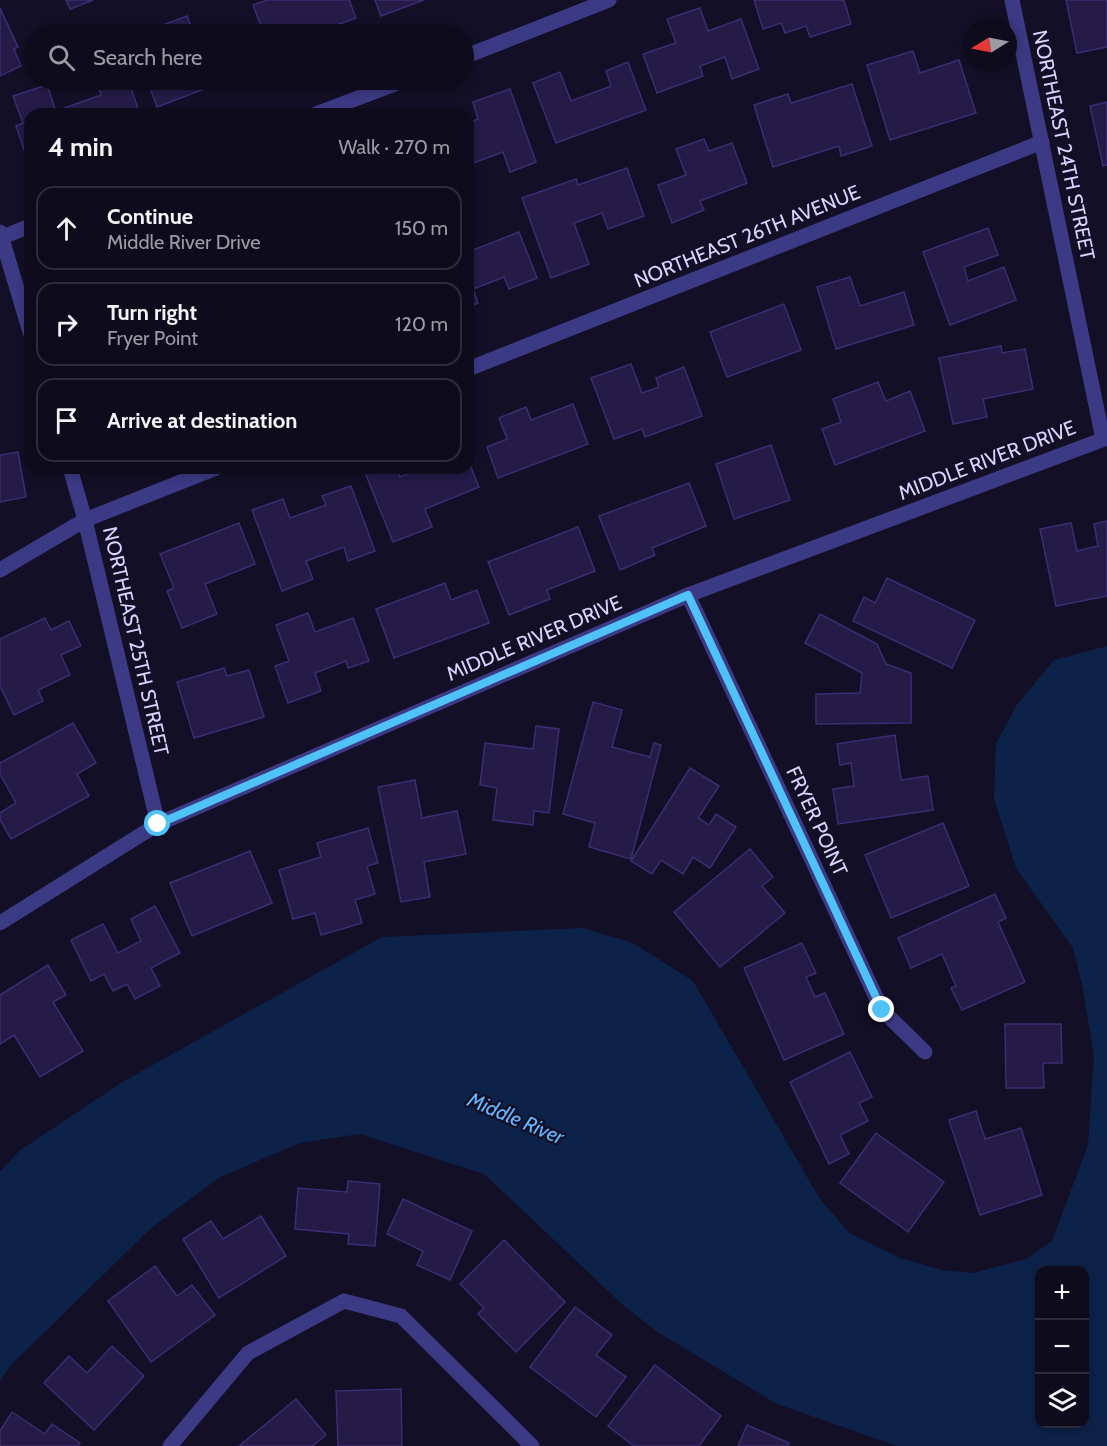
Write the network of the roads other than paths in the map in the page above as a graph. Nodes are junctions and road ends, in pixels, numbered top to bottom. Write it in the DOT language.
graph roads {
  1 [pos="609,0"];
  2 [pos="1012,0"];
  3 [pos="474,53"];
  4 [pos="379,90"];
  5 [pos="332,108"];
  6 [pos="1042,142"];
  7 [pos="24,228"];
  8 [pos="1,236"];
  9 [pos="24,312"];
  10 [pos="474,367"];
  11 [pos="1105,439"];
  12 [pos="72,474"];
  13 [pos="201,474"];
  14 [pos="85,520"];
  15 [pos="0,570"];
  16 [pos="688,595"];
  17 [pos="158,824"];
  18 [pos="0,923"];
  19 [pos="925,1052"];
  20 [pos="170,1446"];
  21 [pos="532,1446"];
  1 -- 3 [label="street"];
  2 -- 6 [label="street, NORTHEAST 24TH STREET"];
  4 -- 5 [label="street"];
  6 -- 10 [label="street, NORTHEAST 26TH AVENUE"];
  6 -- 11 [label="street, NORTHEAST 24TH STREET"];
  7 -- 8 [label="street"];
  8 -- 9 [label="street"];
  11 -- 16 [label="street, MIDDLE RIVER DRIVE"];
  12 -- 14 [label="street, NORTHEAST 25TH STREET"];
  13 -- 14 [label="street"];
  14 -- 15 [label="street"];
  14 -- 17 [label="street, NORTHEAST 25TH STREET"];
  16 -- 17 [label="street, MIDDLE RIVER DRIVE"];
  16 -- 19 [label="street, FRYER POINT"];
  17 -- 18 [label="street, MIDDLE RIVER DRIVE"];
  20 -- 21 [label="street"];
}
